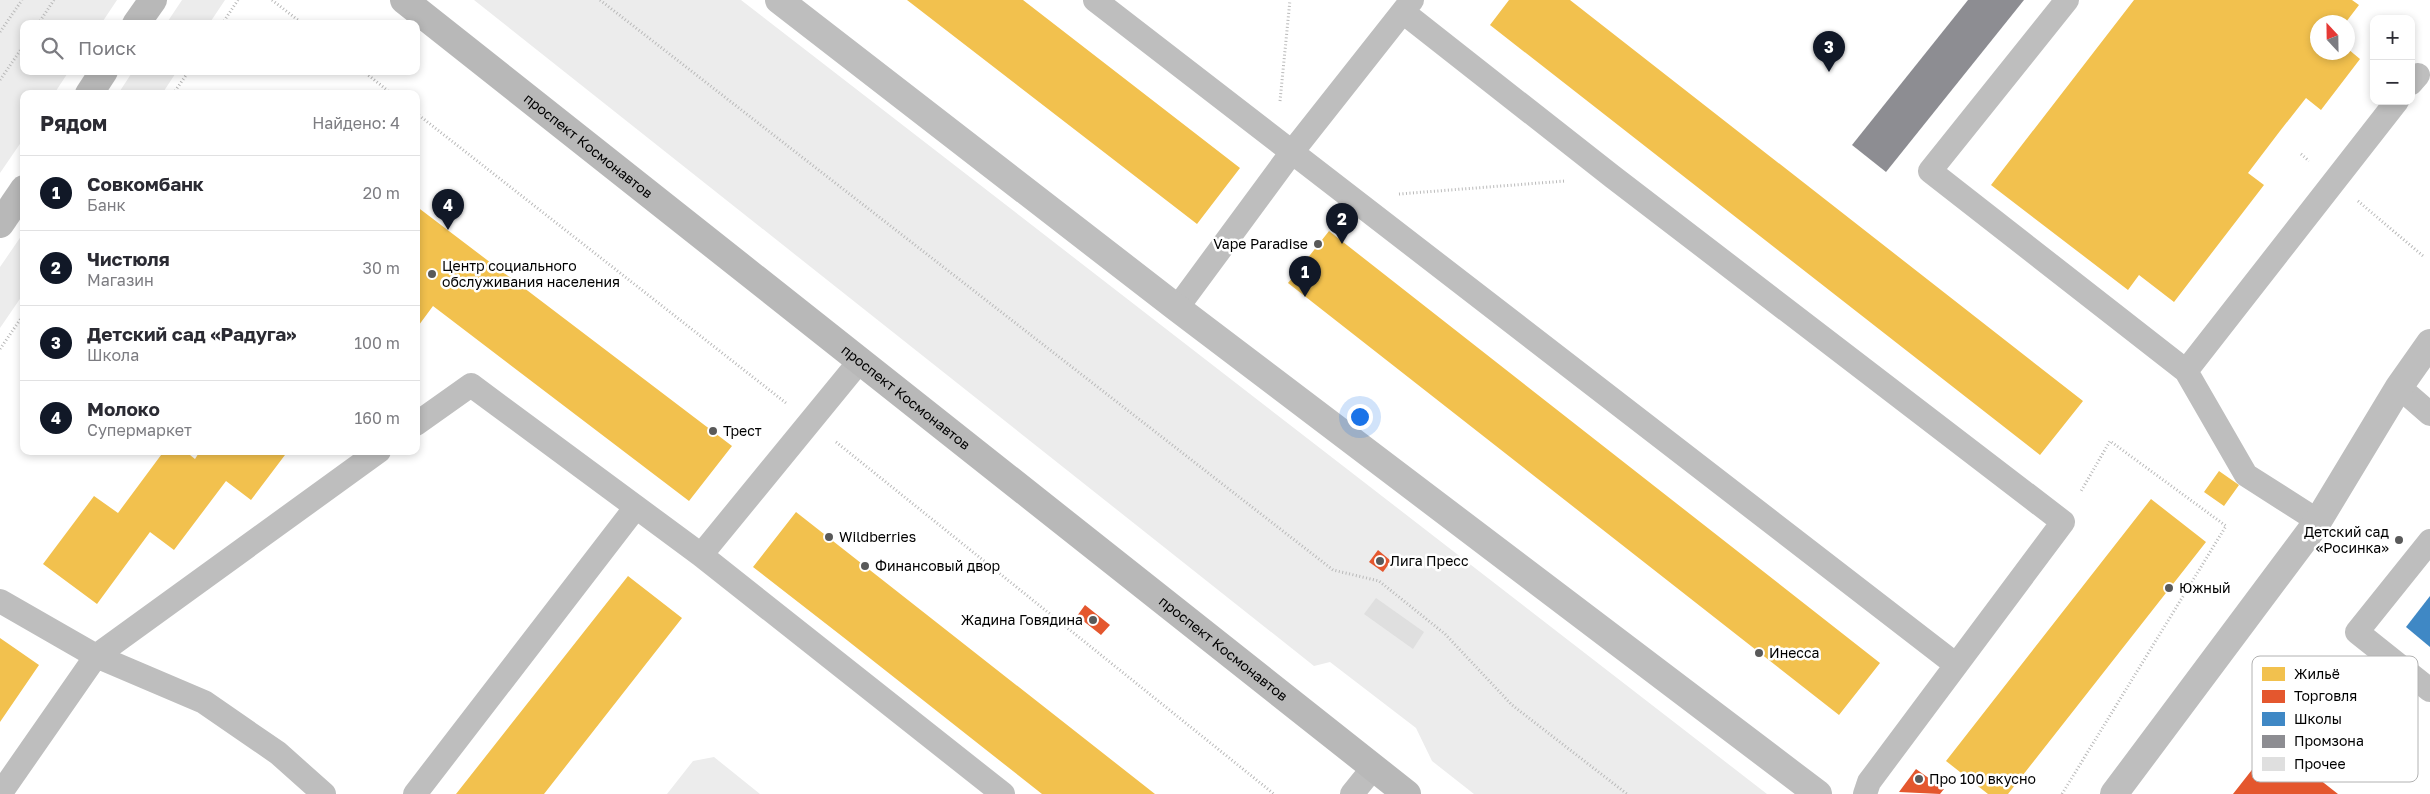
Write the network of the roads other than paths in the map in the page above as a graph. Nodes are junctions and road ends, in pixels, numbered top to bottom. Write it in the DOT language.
graph roads {
  1 [pos="153,0"];
  2 [pos="404,0"];
  3 [pos="779,0"];
  4 [pos="1095,0"];
  5 [pos="2067,0"];
  6 [pos="1408,6"];
  7 [pos="139,20"];
  8 [pos="101,75"];
  9 [pos="92,90"];
  10 [pos="2394,105"];
  11 [pos="1285,146"];
  12 [pos="20,195"];
  13 [pos="0,224"];
  14 [pos="1177,308"];
  15 [pos="2430,343"];
  16 [pos="859,362"];
  17 [pos="2186,372"];
  18 [pos="2399,387"];
  19 [pos="2430,414"];
  20 [pos="420,421"];
  21 [pos="373,455"];
  22 [pos="636,507"];
  23 [pos="2318,521"];
  24 [pos="2430,541"];
  25 [pos="701,556"];
  26 [pos="0,601"];
  27 [pos="96,656"];
  28 [pos="2387,656"];
  29 [pos="1955,664"];
  30 [pos="2418,680"];
  31 [pos="2430,690"];
  32 [pos="1373,768"];
  33 [pos="0,794"];
  34 [pos="324,794"];
  35 [pos="415,794"];
  36 [pos="1003,794"];
  37 [pos="1352,794"];
  38 [pos="1407,794"];
  39 [pos="1818,794"];
  40 [pos="1865,794"];
  41 [pos="2114,794"];
  1 -- 7 [label="main road"];
  2 -- 16 [label="main road, проспект Космонавтов"];
  3 -- 14 [label="street"];
  4 -- 11 [label="lane"];
  5 -- 17 [label="lane"];
  6 -- 11 [label="lane"];
  6 -- 29 [label="lane"];
  8 -- 9 [label="main road"];
  10 -- 17 [label="lane"];
  11 -- 14 [label="lane"];
  11 -- 29 [label="lane"];
  12 -- 13 [label="main road"];
  14 -- 39 [label="street"];
  15 -- 18 [label="street"];
  16 -- 25 [label="lane"];
  16 -- 32 [label="main road, проспект Космонавтов"];
  17 -- 23 [label="lane"];
  18 -- 19 [label="lane"];
  18 -- 23 [label="street"];
  20 -- 22 [label="lane"];
  21 -- 27 [label="lane"];
  22 -- 25 [label="lane"];
  22 -- 35 [label="lane"];
  23 -- 41 [label="street"];
  24 -- 28 [label="lane"];
  25 -- 36 [label="lane"];
  26 -- 27 [label="lane"];
  27 -- 33 [label="lane"];
  27 -- 34 [label="lane"];
  29 -- 40 [label="lane"];
  30 -- 31 [label="lane"];
  32 -- 37 [label="lane"];
  32 -- 38 [label="main road, проспект Космонавтов"];
}
